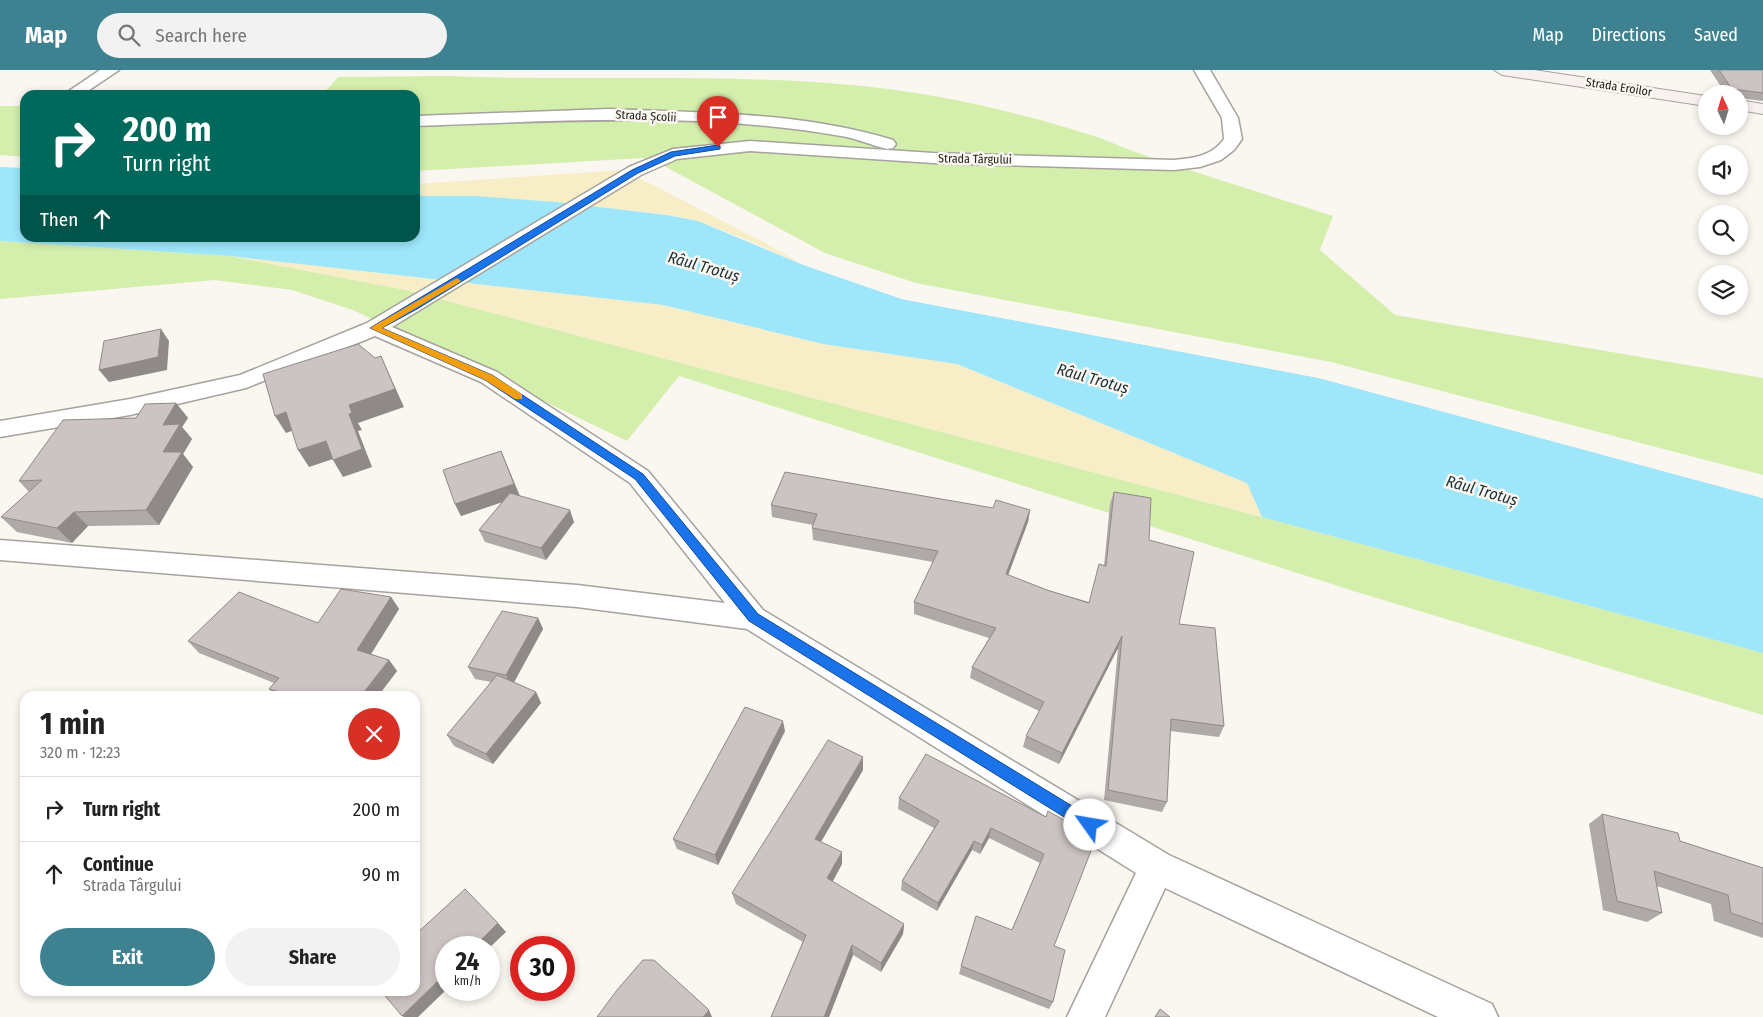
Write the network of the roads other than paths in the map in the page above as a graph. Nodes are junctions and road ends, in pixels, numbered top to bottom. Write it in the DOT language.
graph roads {
  1 [pos="111,70"];
  2 [pos="1202,70"];
  3 [pos="1502,70"];
  4 [pos="1522,71"];
  5 [pos="79,90"];
  6 [pos="1698,100"];
  7 [pos="1748,106"];
  8 [pos="1763,109"];
  9 [pos="420,121"];
  10 [pos="933,158"];
  11 [pos="375,328"];
  12 [pos="0,429"];
  13 [pos="0,550"];
  14 [pos="753,618"];
  15 [pos="1157,867"];
  16 [pos="1086,1017"];
  17 [pos="1479,1017"];
  1 -- 5 [label="street"];
  2 -- 10 [label="street, Strada Târgului"];
  3 -- 4 [label="main road, Strada Eroilor"];
  4 -- 6 [label="main road, Strada Eroilor"];
  7 -- 8 [label="main road"];
  9 -- 10 [label="street, Strada Școlii"];
  10 -- 11 [label="street, Strada Târgului"];
  11 -- 12 [label="street, Strada Târgului"];
  11 -- 14 [label="street"];
  13 -- 14 [label="street"];
  14 -- 15 [label="street"];
  15 -- 16 [label="street"];
  15 -- 17 [label="street"];
}
